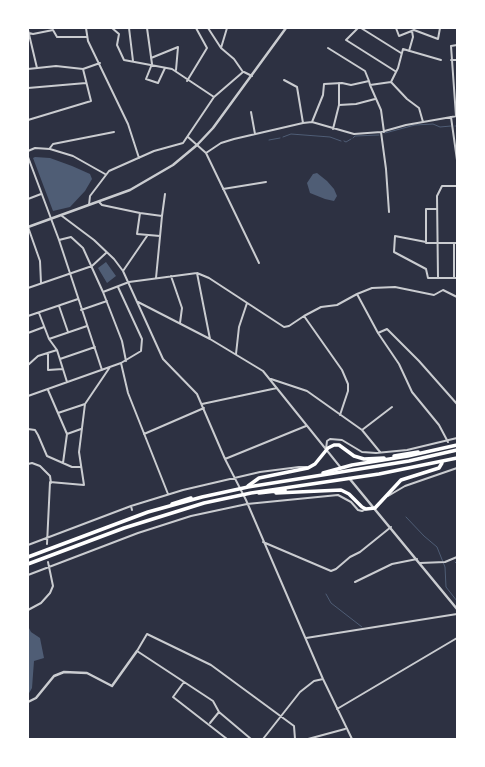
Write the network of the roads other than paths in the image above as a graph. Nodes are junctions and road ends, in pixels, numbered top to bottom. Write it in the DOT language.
graph roads {
  1 [pos="86,28"];
  2 [pos="112,28"];
  3 [pos="129,28"];
  4 [pos="148,28"];
  5 [pos="196,28"];
  6 [pos="208,28"];
  7 [pos="227,28"];
  8 [pos="286,28"];
  9 [pos="358,28"];
  10 [pos="361,28"];
  11 [pos="396,28"];
  12 [pos="440,28"];
  13 [pos="52,29"];
  14 [pos="28,30"];
  15 [pos="412,31"];
  16 [pos="29,33"];
  17 [pos="87,38"];
  18 [pos="457,45"];
  19 [pos="221,48"];
  20 [pos="328,48"];
  21 [pos="409,51"];
  22 [pos="401,53"];
  23 [pos="151,58"];
  24 [pos="442,60"];
  25 [pos="451,60"];
  26 [pos="457,60"];
  27 [pos="133,61"];
  28 [pos="100,63"];
  29 [pos="151,66"];
  30 [pos="37,68"];
  31 [pos="166,68"];
  32 [pos="28,69"];
  33 [pos="83,70"];
  34 [pos="176,71"];
  35 [pos="395,71"];
  36 [pos="243,72"];
  37 [pos="457,74"];
  38 [pos="452,75"];
  39 [pos="252,76"];
  40 [pos="284,80"];
  41 [pos="187,81"];
  42 [pos="369,81"];
  43 [pos="391,82"];
  44 [pos="86,83"];
  45 [pos="339,83"];
  46 [pos="370,85"];
  47 [pos="28,88"];
  48 [pos="214,97"];
  49 [pos="376,99"];
  50 [pos="339,104"];
  51 [pos="251,112"];
  52 [pos="456,116"];
  53 [pos="451,117"];
  54 [pos="28,120"];
  55 [pos="312,122"];
  56 [pos="423,122"];
  57 [pos="303,123"];
  58 [pos="333,129"];
  59 [pos="114,132"];
  60 [pos="382,132"];
  61 [pos="255,134"];
  62 [pos="188,137"];
  63 [pos="197,145"];
  64 [pos="50,148"];
  65 [pos="28,151"];
  66 [pos="206,153"];
  67 [pos="28,157"];
  68 [pos="139,158"];
  69 [pos="105,174"];
  70 [pos="266,182"];
  71 [pos="457,185"];
  72 [pos="223,189"];
  73 [pos="457,191"];
  74 [pos="40,194"];
  75 [pos="165,194"];
  76 [pos="28,199"];
  77 [pos="99,202"];
  78 [pos="90,205"];
  79 [pos="437,209"];
  80 [pos="389,212"];
  81 [pos="140,213"];
  82 [pos="62,216"];
  83 [pos="162,216"];
  84 [pos="50,219"];
  85 [pos="28,227"];
  86 [pos="148,235"];
  87 [pos="160,236"];
  88 [pos="59,240"];
  89 [pos="426,242"];
  90 [pos="438,243"];
  91 [pos="454,243"];
  92 [pos="457,243"];
  93 [pos="106,253"];
  94 [pos="259,263"];
  95 [pos="92,266"];
  96 [pos="124,271"];
  97 [pos="197,273"];
  98 [pos="70,274"];
  99 [pos="171,276"];
  100 [pos="156,278"];
  101 [pos="438,278"];
  102 [pos="455,278"];
  103 [pos="129,282"];
  104 [pos="41,283"];
  105 [pos="118,287"];
  106 [pos="28,288"];
  107 [pos="104,292"];
  108 [pos="357,294"];
  109 [pos="457,297"];
  110 [pos="78,299"];
  111 [pos="107,301"];
  112 [pos="137,301"];
  113 [pos="247,302"];
  114 [pos="59,306"];
  115 [pos="81,310"];
  116 [pos="39,313"];
  117 [pos="28,316"];
  118 [pos="304,316"];
  119 [pos="180,323"];
  120 [pos="44,326"];
  121 [pos="86,326"];
  122 [pos="68,332"];
  123 [pos="28,333"];
  124 [pos="378,333"];
  125 [pos="49,339"];
  126 [pos="210,339"];
  127 [pos="94,347"];
  128 [pos="57,350"];
  129 [pos="48,353"];
  130 [pos="236,354"];
  131 [pos="59,359"];
  132 [pos="28,360"];
  133 [pos="126,361"];
  134 [pos="122,363"];
  135 [pos="29,364"];
  136 [pos="110,367"];
  137 [pos="63,369"];
  138 [pos="102,370"];
  139 [pos="270,379"];
  140 [pos="67,382"];
  141 [pos="277,388"];
  142 [pos="48,390"];
  143 [pos="28,396"];
  144 [pos="85,404"];
  145 [pos="202,404"];
  146 [pos="457,404"];
  147 [pos="392,407"];
  148 [pos="204,408"];
  149 [pos="58,413"];
  150 [pos="340,415"];
  151 [pos="306,426"];
  152 [pos="28,429"];
  153 [pos="81,429"];
  154 [pos="362,430"];
  155 [pos="67,434"];
  156 [pos="144,434"];
  157 [pos="457,438"];
  158 [pos="448,442"];
  159 [pos="457,445"];
  160 [pos="326,450"];
  161 [pos="457,450"];
  162 [pos="380,452"];
  163 [pos="425,453"];
  164 [pos="457,458"];
  165 [pos="225,459"];
  166 [pos="63,463"];
  167 [pos="442,463"];
  168 [pos="28,464"];
  169 [pos="82,467"];
  170 [pos="308,468"];
  171 [pos="457,468"];
  172 [pos="235,478"];
  173 [pos="349,478"];
  174 [pos="51,482"];
  175 [pos="248,486"];
  176 [pos="269,493"];
  177 [pos="168,494"];
  178 [pos="247,504"];
  179 [pos="131,506"];
  180 [pos="374,508"];
  181 [pos="366,509"];
  182 [pos="132,510"];
  183 [pos="391,527"];
  184 [pos="137,528"];
  185 [pos="138,533"];
  186 [pos="47,539"];
  187 [pos="263,542"];
  188 [pos="47,544"];
  189 [pos="28,545"];
  190 [pos="28,557"];
  191 [pos="457,557"];
  192 [pos="417,559"];
  193 [pos="48,562"];
  194 [pos="420,563"];
  195 [pos="28,565"];
  196 [pos="49,568"];
  197 [pos="28,575"];
  198 [pos="355,582"];
  199 [pos="457,609"];
  200 [pos="28,610"];
  201 [pos="457,614"];
  202 [pos="306,638"];
  203 [pos="457,638"];
  204 [pos="137,651"];
  205 [pos="323,679"];
  206 [pos="184,682"];
  207 [pos="28,702"];
  208 [pos="337,709"];
  209 [pos="219,712"];
  210 [pos="281,716"];
  211 [pos="209,724"];
  212 [pos="346,729"];
  213 [pos="227,739"];
  214 [pos="251,739"];
  215 [pos="263,739"];
  216 [pos="295,739"];
  217 [pos="308,739"];
  218 [pos="352,739"];
  1 -- 17 [label="street"];
  2 -- 27 [label="street"];
  3 -- 27 [label="street"];
  4 -- 23 [label="street"];
  5 -- 41 [label="street"];
  6 -- 19 [label="street"];
  7 -- 19 [label="street"];
  8 -- 39 [label="street"];
  9 -- 35 [label="street"];
  10 -- 22 [label="street"];
  11 -- 15 [label="street"];
  12 -- 15 [label="street"];
  13 -- 16 [label="street"];
  13 -- 17 [label="street"];
  14 -- 16 [label="street"];
  15 -- 21 [label="street"];
  16 -- 30 [label="street"];
  17 -- 28 [label="street"];
  18 -- 25 [label="street"];
  19 -- 36 [label="street"];
  20 -- 42 [label="street"];
  21 -- 22 [label="street"];
  21 -- 24 [label="street"];
  22 -- 35 [label="street"];
  23 -- 29 [label="street"];
  23 -- 34 [label="street"];
  25 -- 26 [label="street"];
  25 -- 38 [label="street"];
  27 -- 29 [label="street"];
  28 -- 33 [label="street"];
  28 -- 68 [label="street"];
  29 -- 31 [label="street"];
  29 -- 31 [label="street"];
  30 -- 32 [label="street"];
  30 -- 33 [label="street"];
  31 -- 34 [label="street"];
  33 -- 44 [label="street"];
  34 -- 41 [label="street"];
  35 -- 43 [label="street"];
  36 -- 39 [label="street"];
  36 -- 48 [label="street"];
  37 -- 38 [label="street"];
  38 -- 52 [label="street"];
  39 -- 63 [label="street"];
  40 -- 57 [label="street"];
  41 -- 48 [label="street"];
  42 -- 45 [label="street"];
  42 -- 46 [label="street"];
  43 -- 46 [label="street"];
  43 -- 56 [label="street"];
  44 -- 47 [label="street"];
  44 -- 54 [label="street"];
  45 -- 50 [label="street"];
  45 -- 55 [label="street"];
  46 -- 49 [label="street"];
  48 -- 62 [label="street"];
  49 -- 50 [label="street"];
  49 -- 60 [label="street"];
  50 -- 58 [label="street"];
  51 -- 61 [label="street"];
  52 -- 53 [label="street"];
  53 -- 56 [label="street"];
  53 -- 71 [label="street"];
  55 -- 57 [label="street"];
  55 -- 58 [label="street"];
  56 -- 60 [label="street"];
  57 -- 61 [label="street"];
  58 -- 60 [label="street"];
  59 -- 64 [label="street"];
  60 -- 80 [label="street"];
  61 -- 66 [label="street"];
  62 -- 63 [label="street"];
  62 -- 68 [label="street"];
  63 -- 66 [label="street"];
  63 -- 77 [label="street"];
  64 -- 65 [label="street"];
  64 -- 69 [label="street"];
  66 -- 72 [label="street"];
  67 -- 74 [label="street"];
  68 -- 69 [label="street"];
  69 -- 78 [label="street"];
  70 -- 72 [label="street"];
  71 -- 73 [label="street"];
  71 -- 79 [label="street"];
  72 -- 94 [label="street"];
  74 -- 76 [label="street"];
  74 -- 84 [label="street"];
  75 -- 83 [label="street"];
  77 -- 78 [label="street"];
  77 -- 81 [label="street"];
  78 -- 82 [label="street"];
  79 -- 89 [label="street"];
  79 -- 90 [label="street"];
  81 -- 83 [label="street"];
  81 -- 86 [label="street"];
  82 -- 84 [label="street"];
  82 -- 93 [label="street"];
  83 -- 87 [label="street"];
  84 -- 85 [label="street"];
  84 -- 88 [label="street"];
  85 -- 104 [label="street"];
  86 -- 87 [label="street"];
  86 -- 96 [label="street"];
  87 -- 100 [label="street"];
  88 -- 95 [label="street"];
  88 -- 98 [label="street"];
  89 -- 90 [label="street"];
  89 -- 101 [label="street"];
  90 -- 91 [label="street"];
  90 -- 101 [label="street"];
  91 -- 92 [label="street"];
  91 -- 102 [label="street"];
  93 -- 95 [label="street"];
  93 -- 96 [label="street"];
  95 -- 98 [label="street"];
  95 -- 107 [label="street"];
  96 -- 103 [label="street"];
  97 -- 99 [label="street"];
  97 -- 113 [label="street"];
  97 -- 126 [label="street"];
  98 -- 104 [label="street"];
  98 -- 110 [label="street"];
  99 -- 100 [label="street"];
  99 -- 119 [label="street"];
  100 -- 103 [label="street"];
  101 -- 102 [label="street"];
  103 -- 105 [label="street"];
  103 -- 112 [label="street"];
  104 -- 106 [label="street"];
  105 -- 107 [label="street"];
  105 -- 133 [label="street"];
  107 -- 111 [label="street"];
  108 -- 109 [label="street"];
  108 -- 118 [label="street"];
  108 -- 124 [label="street"];
  110 -- 114 [label="street"];
  110 -- 115 [label="street"];
  111 -- 115 [label="street"];
  111 -- 133 [label="street"];
  112 -- 119 [label="street"];
  112 -- 145 [label="street"];
  113 -- 118 [label="street"];
  113 -- 130 [label="street"];
  114 -- 116 [label="street"];
  114 -- 122 [label="street"];
  115 -- 121 [label="street"];
  116 -- 117 [label="street"];
  116 -- 120 [label="street"];
  118 -- 150 [label="street"];
  119 -- 126 [label="street"];
  120 -- 123 [label="street"];
  120 -- 125 [label="street"];
  121 -- 122 [label="street"];
  121 -- 127 [label="street"];
  122 -- 125 [label="street"];
  124 -- 146 [label="street"];
  124 -- 158 [label="street"];
  125 -- 128 [label="street"];
  126 -- 130 [label="street"];
  127 -- 131 [label="street"];
  127 -- 138 [label="street"];
  128 -- 129 [label="street"];
  128 -- 131 [label="street"];
  129 -- 135 [label="street"];
  129 -- 137 [label="street"];
  130 -- 139 [label="street"];
  131 -- 137 [label="street"];
  132 -- 135 [label="street"];
  133 -- 134 [label="street"];
  134 -- 136 [label="street"];
  134 -- 156 [label="street"];
  136 -- 138 [label="street"];
  136 -- 144 [label="street"];
  137 -- 140 [label="street"];
  138 -- 140 [label="street"];
  139 -- 141 [label="street"];
  139 -- 150 [label="street"];
  140 -- 142 [label="street"];
  141 -- 145 [label="street"];
  141 -- 151 [label="street"];
  142 -- 143 [label="street"];
  142 -- 149 [label="street"];
  144 -- 149 [label="street"];
  144 -- 153 [label="street"];
  145 -- 148 [label="street"];
  147 -- 154 [label="street"];
  148 -- 156 [label="street"];
  148 -- 165 [label="street"];
  149 -- 155 [label="street"];
  150 -- 154 [label="street"];
  151 -- 160 [label="street"];
  151 -- 165 [label="street"];
  152 -- 166 [label="street"];
  153 -- 155 [label="street"];
  153 -- 169 [label="street"];
  154 -- 162 [label="street"];
  155 -- 166 [label="street"];
  156 -- 177 [label="street"];
  157 -- 158 [label="street"];
  158 -- 162 [label="street"];
  159 -- 163 [label="highway"];
  160 -- 162 [label="street"];
  160 -- 163 [label="highway"];
  160 -- 170 [label="highway"];
  160 -- 173 [label="street"];
  161 -- 190 [label="highway"];
  163 -- 175 [label="highway"];
  164 -- 167 [label="highway"];
  164 -- 195 [label="highway"];
  165 -- 172 [label="street"];
  166 -- 169 [label="street"];
  167 -- 176 [label="highway"];
  167 -- 180 [label="highway"];
  168 -- 174 [label="street"];
  169 -- 174 [label="street"];
  170 -- 172 [label="street"];
  170 -- 175 [label="highway"];
  171 -- 180 [label="street"];
  172 -- 177 [label="street"];
  172 -- 178 [label="street"];
  173 -- 180 [label="street"];
  174 -- 186 [label="street"];
  175 -- 190 [label="highway"];
  176 -- 181 [label="highway"];
  176 -- 195 [label="highway"];
  177 -- 179 [label="street"];
  178 -- 181 [label="street"];
  178 -- 185 [label="street"];
  178 -- 187 [label="street"];
  179 -- 182 [label="street"];
  179 -- 186 [label="street"];
  180 -- 181 [label="highway"];
  180 -- 183 [label="street"];
  183 -- 187 [label="street"];
  183 -- 192 [label="street"];
  184 -- 185 [label="street"];
  185 -- 196 [label="street"];
  186 -- 188 [label="street"];
  186 -- 189 [label="street"];
  187 -- 202 [label="street"];
  191 -- 194 [label="street"];
  192 -- 194 [label="street"];
  192 -- 198 [label="street"];
  193 -- 196 [label="street"];
  194 -- 199 [label="street"];
  196 -- 197 [label="street"];
  196 -- 200 [label="street"];
  201 -- 202 [label="street"];
  202 -- 205 [label="street"];
  203 -- 208 [label="street"];
  204 -- 206 [label="street"];
  204 -- 207 [label="street"];
  204 -- 210 [label="street"];
  205 -- 208 [label="street"];
  205 -- 210 [label="street"];
  206 -- 209 [label="street"];
  206 -- 211 [label="street"];
  208 -- 212 [label="street"];
  209 -- 211 [label="street"];
  209 -- 214 [label="street"];
  210 -- 215 [label="street"];
  210 -- 216 [label="street"];
  211 -- 213 [label="street"];
  212 -- 217 [label="street"];
  212 -- 218 [label="street"];
}
